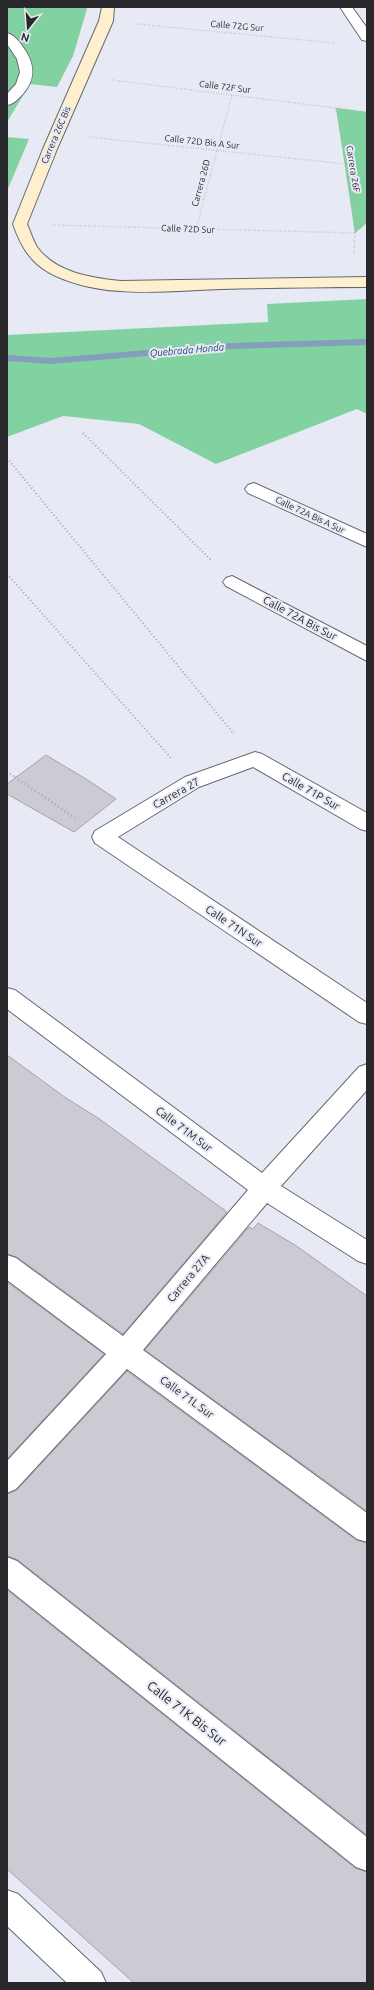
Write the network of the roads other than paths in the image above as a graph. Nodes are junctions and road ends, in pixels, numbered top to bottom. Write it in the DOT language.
graph roads {
  1 [pos="346,7"];
  2 [pos="107,14"];
  3 [pos="7,37"];
  4 [pos="367,37"];
  5 [pos="7,101"];
  6 [pos="359,282"];
  7 [pos="254,489"];
  8 [pos="367,542"];
  9 [pos="232,582"];
  10 [pos="367,654"];
  11 [pos="255,759"];
  12 [pos="367,823"];
  13 [pos="102,837"];
  14 [pos="7,997"];
  15 [pos="367,1015"];
  16 [pos="367,1074"];
  17 [pos="264,1188"];
  18 [pos="367,1253"];
  19 [pos="7,1266"];
  20 [pos="125,1352"];
  21 [pos="7,1480"];
  22 [pos="367,1529"];
  23 [pos="7,1571"];
  24 [pos="367,1856"];
  25 [pos="7,1905"];
  26 [pos="90,1983"];
  1 -- 4 [label="street"];
  2 -- 6 [label="street, Carrera 26C Bis"];
  3 -- 5 [label="street"];
  7 -- 8 [label="street, Calle 72A Bis A Sur"];
  9 -- 10 [label="street, Calle 72A Bis Sur"];
  11 -- 12 [label="street, Calle 71P Sur"];
  11 -- 13 [label="street, Carrera 27"];
  13 -- 15 [label="street, Calle 71N Sur"];
  14 -- 17 [label="street, Calle 71M Sur"];
  16 -- 17 [label="street, Carrera 27A"];
  17 -- 18 [label="street, Calle 71M Sur"];
  17 -- 20 [label="street, Carrera 27A"];
  19 -- 20 [label="street, Calle 71L Sur"];
  20 -- 21 [label="street, Carrera 27A"];
  20 -- 22 [label="street, Calle 71L Sur"];
  23 -- 24 [label="street, Calle 71K Bis Sur"];
  25 -- 26 [label="street"];
}
